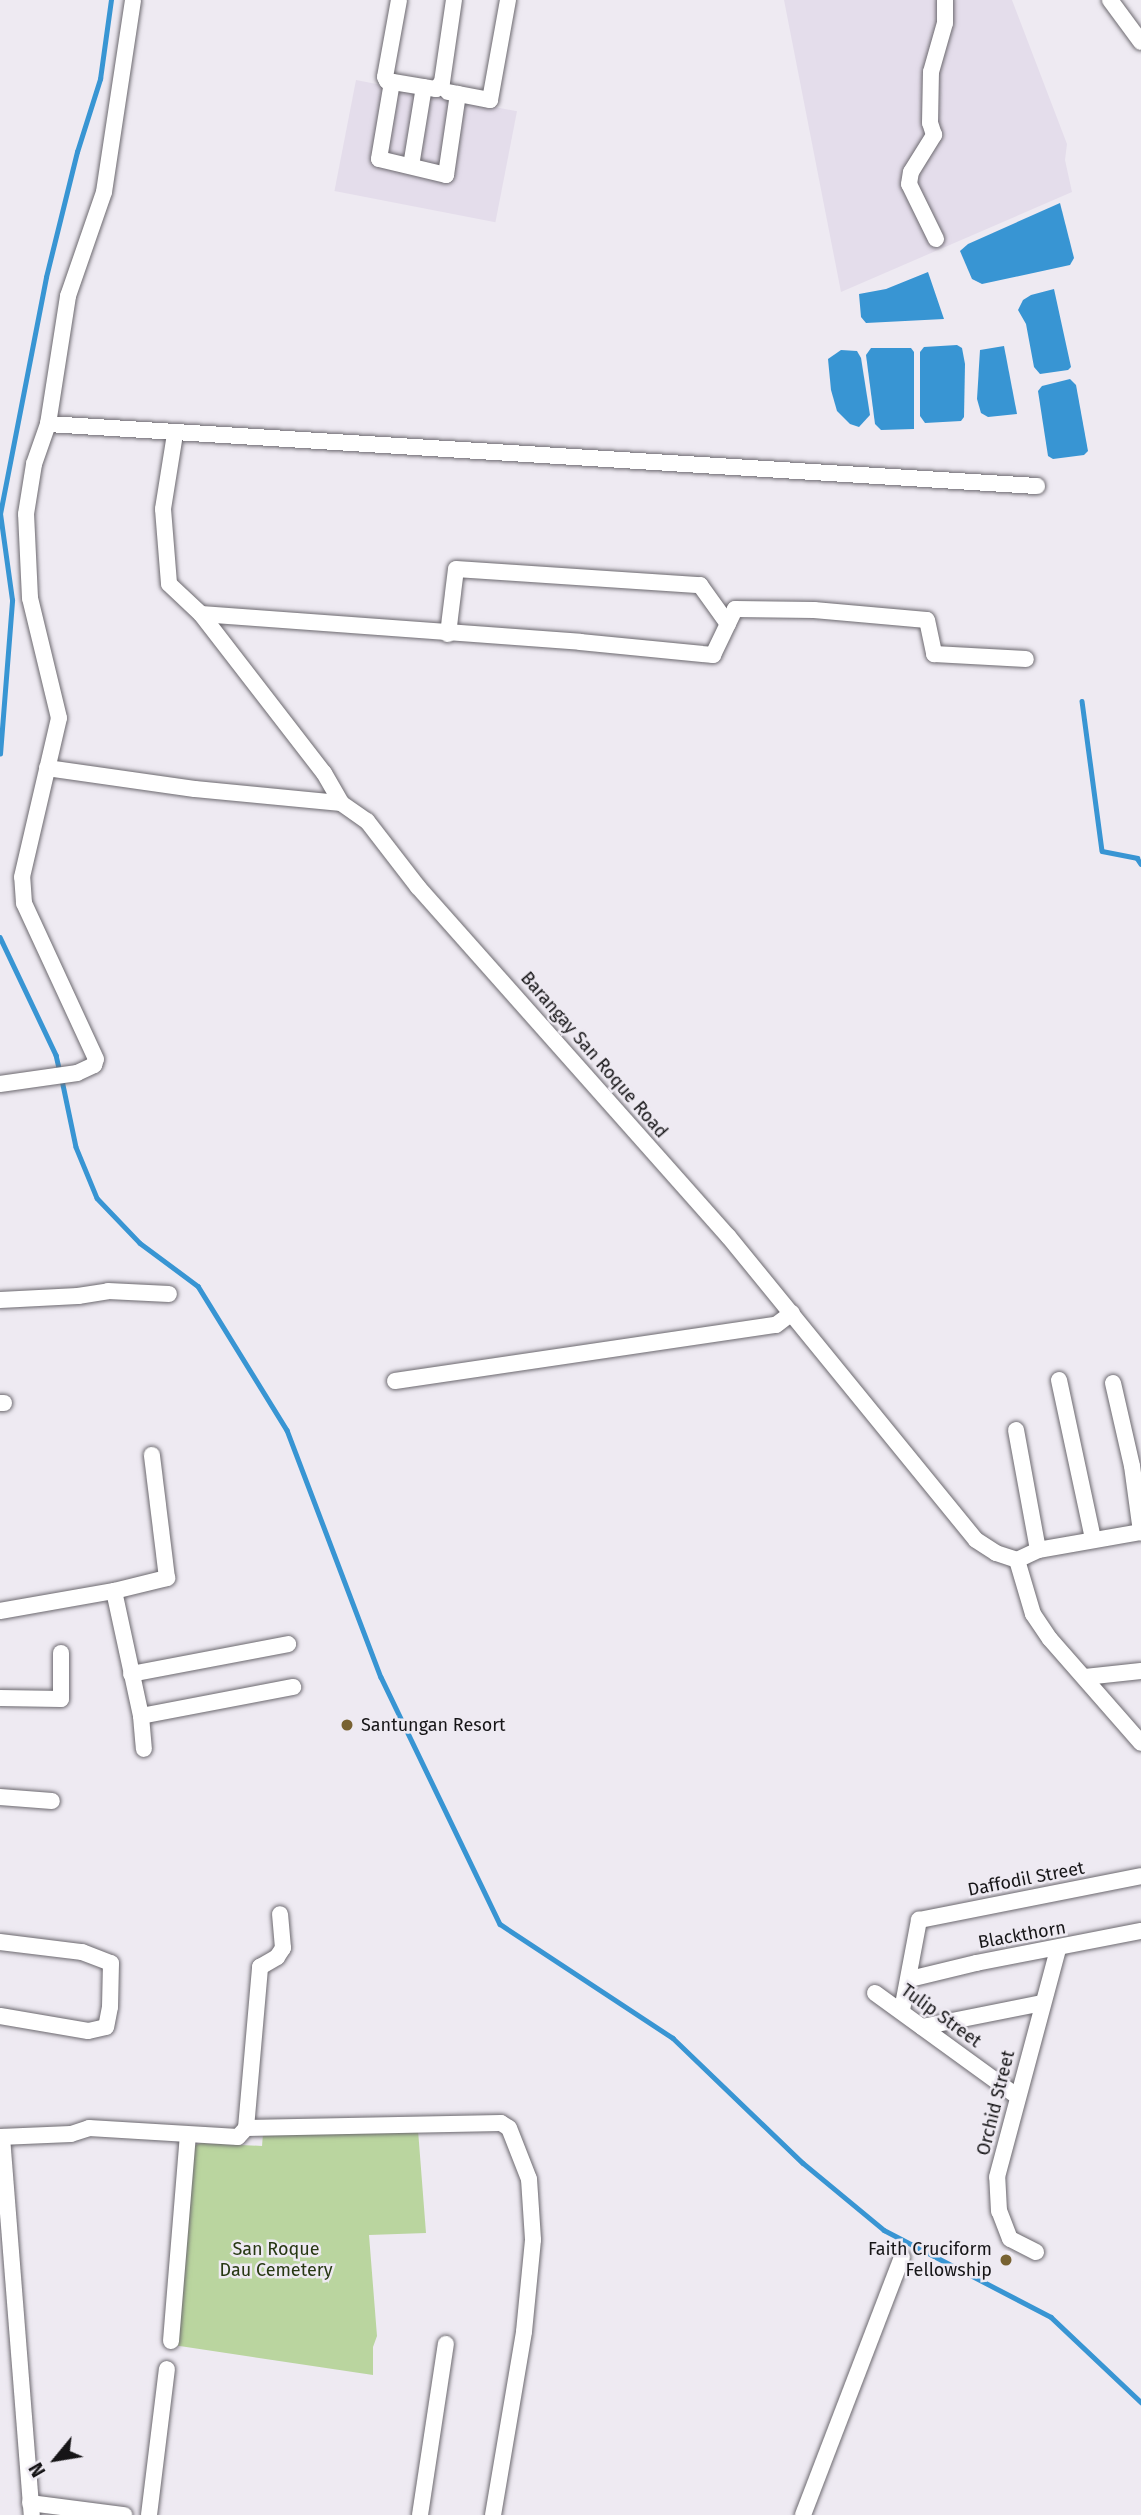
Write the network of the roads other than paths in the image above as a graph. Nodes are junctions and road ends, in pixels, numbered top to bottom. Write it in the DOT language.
graph roads {
  1 [pos="133,0"];
  2 [pos="399,0"];
  3 [pos="454,0"];
  4 [pos="508,0"];
  5 [pos="945,0"];
  6 [pos="1110,0"];
  7 [pos="1141,42"];
  8 [pos="392,82"];
  9 [pos="430,88"];
  10 [pos="458,94"];
  11 [pos="411,166"];
  12 [pos="936,239"];
  13 [pos="48,424"];
  14 [pos="174,433"];
  15 [pos="1037,486"];
  16 [pos="201,614"];
  17 [pos="728,624"];
  18 [pos="448,634"];
  19 [pos="1026,659"];
  20 [pos="47,768"];
  21 [pos="341,803"];
  22 [pos="0,1084"];
  23 [pos="169,1294"];
  24 [pos="0,1300"];
  25 [pos="792,1313"];
  26 [pos="1059,1380"];
  27 [pos="395,1381"];
  28 [pos="1113,1383"];
  29 [pos="1016,1430"];
  30 [pos="152,1455"];
  31 [pos="1141,1532"];
  32 [pos="1093,1539"];
  33 [pos="1038,1550"];
  34 [pos="1017,1560"];
  35 [pos="114,1591"];
  36 [pos="0,1611"];
  37 [pos="288,1644"];
  38 [pos="61,1653"];
  39 [pos="1141,1671"];
  40 [pos="131,1674"];
  41 [pos="1085,1676"];
  42 [pos="293,1688"];
  43 [pos="0,1698"];
  44 [pos="141,1716"];
  45 [pos="1141,1743"];
  46 [pos="144,1749"];
  47 [pos="0,1797"];
  48 [pos="52,1801"];
  49 [pos="1141,1876"];
  50 [pos="280,1914"];
  51 [pos="1141,1931"];
  52 [pos="0,1942"];
  53 [pos="1058,1949"];
  54 [pos="910,1979"];
  55 [pos="875,1993"];
  56 [pos="1042,2003"];
  57 [pos="902,2010"];
  58 [pos="0,2016"];
  59 [pos="922,2026"];
  60 [pos="1017,2096"];
  61 [pos="242,2132"];
  62 [pos="188,2135"];
  63 [pos="1,2137"];
  64 [pos="1036,2252"];
  65 [pos="902,2257"];
  66 [pos="170,2341"];
  67 [pos="446,2344"];
  68 [pos="167,2369"];
  69 [pos="31,2509"];
  70 [pos="115,2515"];
  71 [pos="149,2515"];
  72 [pos="420,2515"];
  73 [pos="493,2515"];
  74 [pos="803,2515"];
  1 -- 13 [label="street"];
  2 -- 8 [label="street"];
  3 -- 9 [label="street"];
  4 -- 10 [label="street"];
  5 -- 12 [label="street"];
  6 -- 7 [label="street"];
  8 -- 9 [label="street"];
  8 -- 11 [label="street"];
  9 -- 10 [label="street"];
  9 -- 11 [label="street"];
  10 -- 11 [label="street"];
  13 -- 14 [label="street"];
  13 -- 20 [label="street"];
  14 -- 15 [label="street"];
  14 -- 16 [label="street, Barangay San Roque Road"];
  16 -- 18 [label="street"];
  16 -- 21 [label="street, Barangay San Roque Road"];
  17 -- 18 [label="street"];
  17 -- 18 [label="street"];
  17 -- 19 [label="street"];
  20 -- 21 [label="street"];
  20 -- 22 [label="street"];
  21 -- 25 [label="street, Barangay San Roque Road"];
  23 -- 24 [label="street"];
  25 -- 27 [label="street"];
  25 -- 34 [label="street, Barangay San Roque Road"];
  26 -- 32 [label="street"];
  28 -- 31 [label="street"];
  29 -- 33 [label="street"];
  30 -- 35 [label="street"];
  31 -- 32 [label="street"];
  32 -- 33 [label="street"];
  33 -- 34 [label="street"];
  34 -- 41 [label="street"];
  35 -- 36 [label="street"];
  35 -- 40 [label="street"];
  37 -- 40 [label="street"];
  38 -- 43 [label="street"];
  39 -- 41 [label="street"];
  40 -- 44 [label="street"];
  41 -- 45 [label="street"];
  42 -- 44 [label="street"];
  44 -- 46 [label="street"];
  47 -- 48 [label="street"];
  49 -- 54 [label="street, Daffodil Street"];
  50 -- 61 [label="street"];
  51 -- 53 [label="street, Blackthorn"];
  52 -- 58 [label="street"];
  53 -- 54 [label="street, Blackthorn"];
  53 -- 56 [label="street, Orchid Street"];
  54 -- 57 [label="street"];
  55 -- 57 [label="street, Tulip Street"];
  56 -- 59 [label="street"];
  56 -- 60 [label="street, Orchid Street"];
  57 -- 59 [label="street, Tulip Street"];
  59 -- 60 [label="street, Tulip Street"];
  60 -- 64 [label="street, Orchid Street"];
  61 -- 62 [label="street"];
  61 -- 73 [label="street"];
  62 -- 63 [label="street"];
  62 -- 66 [label="street"];
  63 -- 69 [label="street"];
  65 -- 74 [label="street"];
  67 -- 72 [label="street"];
  68 -- 71 [label="street"];
  69 -- 70 [label="street"];
}
